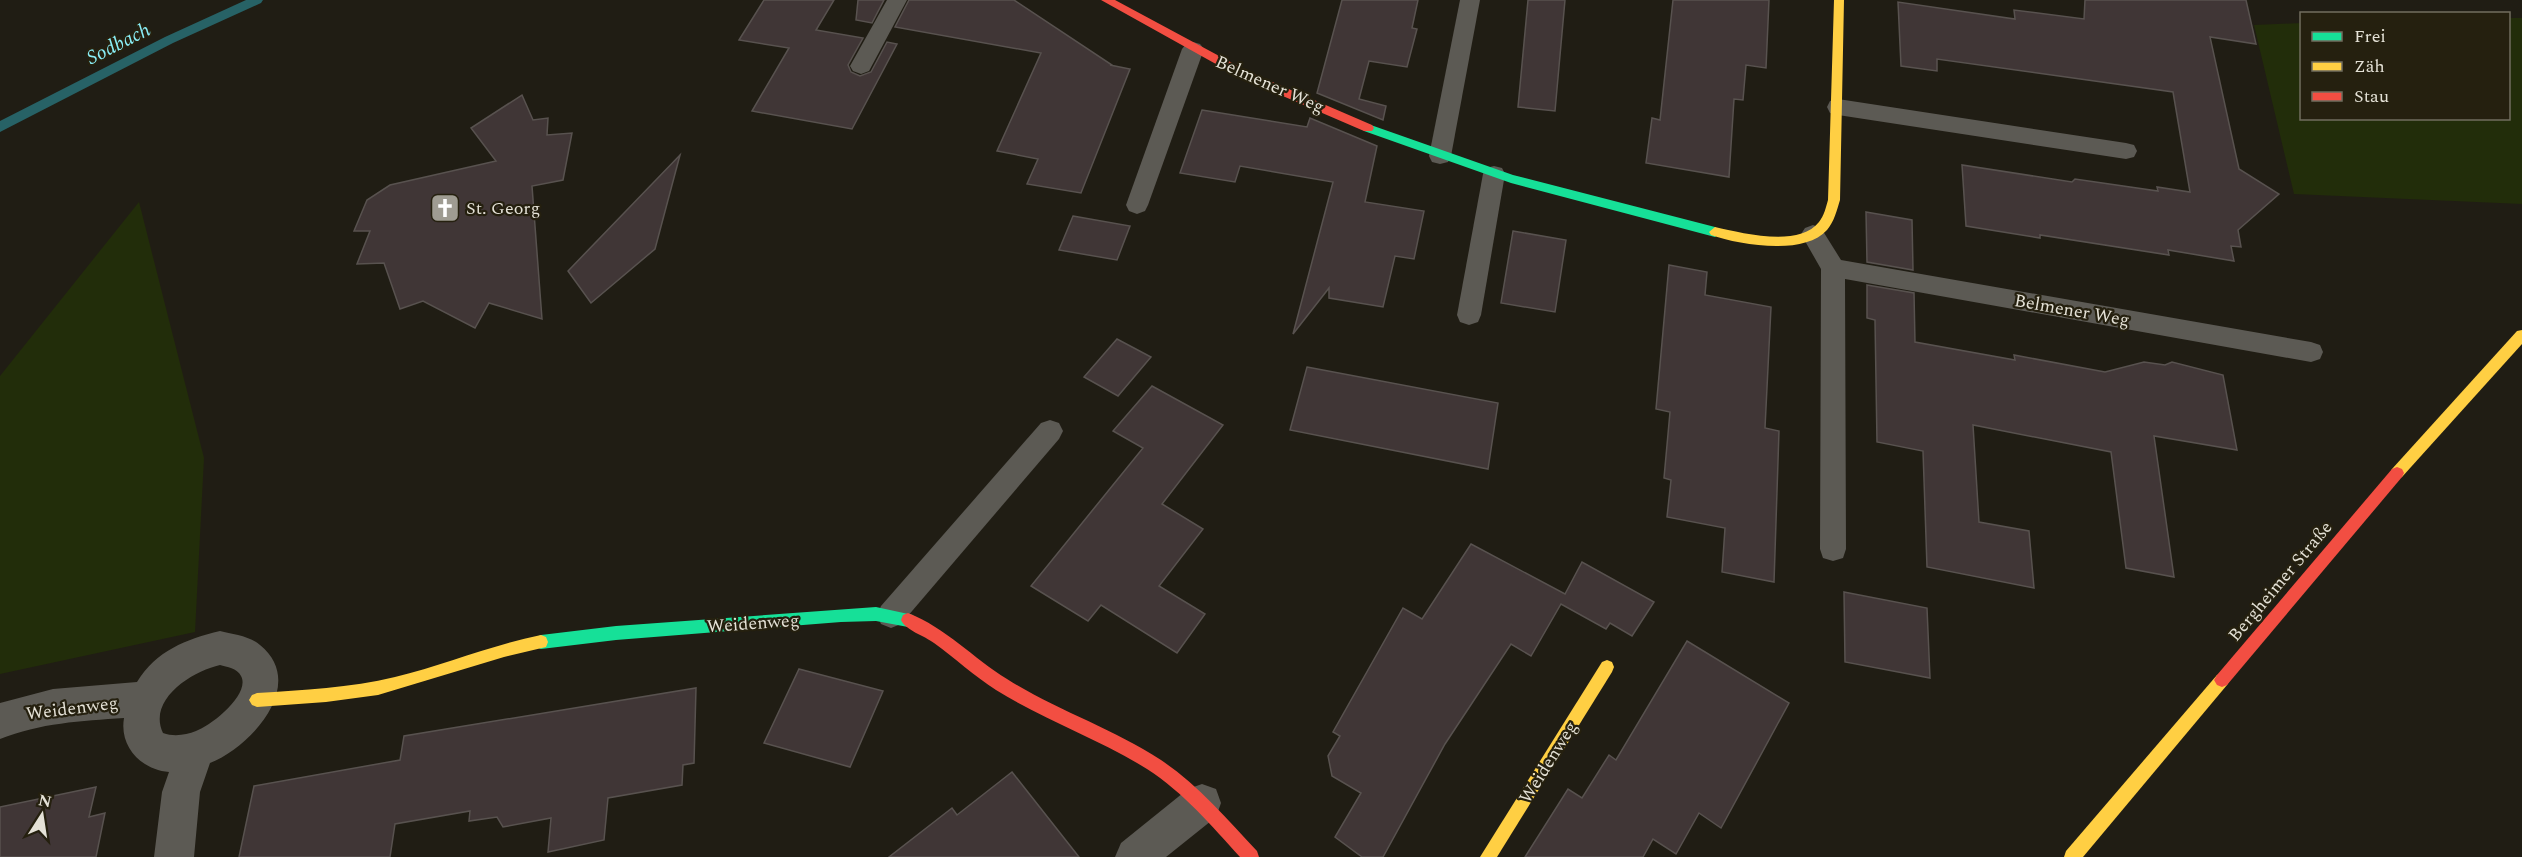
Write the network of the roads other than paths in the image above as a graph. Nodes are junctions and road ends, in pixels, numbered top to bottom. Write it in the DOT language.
graph roads {
  1 [pos="897,0"];
  2 [pos="1106,0"];
  3 [pos="1470,0"];
  4 [pos="1839,0"];
  5 [pos="1193,49"];
  6 [pos="861,66"];
  7 [pos="1838,107"];
  8 [pos="2126,151"];
  9 [pos="1440,156"];
  10 [pos="1494,174"];
  11 [pos="1137,205"];
  12 [pos="1812,234"];
  13 [pos="1833,268"];
  14 [pos="1469,315"];
  15 [pos="2522,334"];
  16 [pos="2311,351"];
  17 [pos="1050,431"];
  18 [pos="1833,549"];
  19 [pos="891,615"];
  20 [pos="1608,667"];
  21 [pos="146,699"];
  22 [pos="257,700"];
  23 [pos="0,721"];
  24 [pos="196,751"];
  25 [pos="1202,803"];
  26 [pos="174,857"];
  27 [pos="1135,857"];
  28 [pos="1251,857"];
  29 [pos="1488,857"];
  30 [pos="2072,857"];
  1 -- 6 [label="lane"];
  2 -- 5 [label="street, Belmener Weg"];
  3 -- 9 [label="lane"];
  4 -- 7 [label="street"];
  5 -- 9 [label="street, Belmener Weg"];
  5 -- 11 [label="lane"];
  7 -- 8 [label="lane"];
  7 -- 12 [label="street"];
  9 -- 10 [label="street, Belmener Weg"];
  10 -- 12 [label="street, Belmener Weg"];
  10 -- 14 [label="lane"];
  12 -- 13 [label="lane"];
  13 -- 16 [label="lane, Belmener Weg"];
  13 -- 18 [label="lane"];
  15 -- 30 [label="street, Bergheimer Straße"];
  17 -- 19 [label="lane"];
  19 -- 22 [label="street, Weidenweg"];
  19 -- 25 [label="street, Weidenweg"];
  20 -- 29 [label="street, Weidenweg"];
  21 -- 22 [label="street, Weidenweg"];
  21 -- 23 [label="street, Weidenweg"];
  21 -- 24 [label="street, Weidenweg"];
  22 -- 24 [label="street, Weidenweg"];
  24 -- 26 [label="street"];
  25 -- 27 [label="street"];
  25 -- 28 [label="street, Weidenweg"];
}
